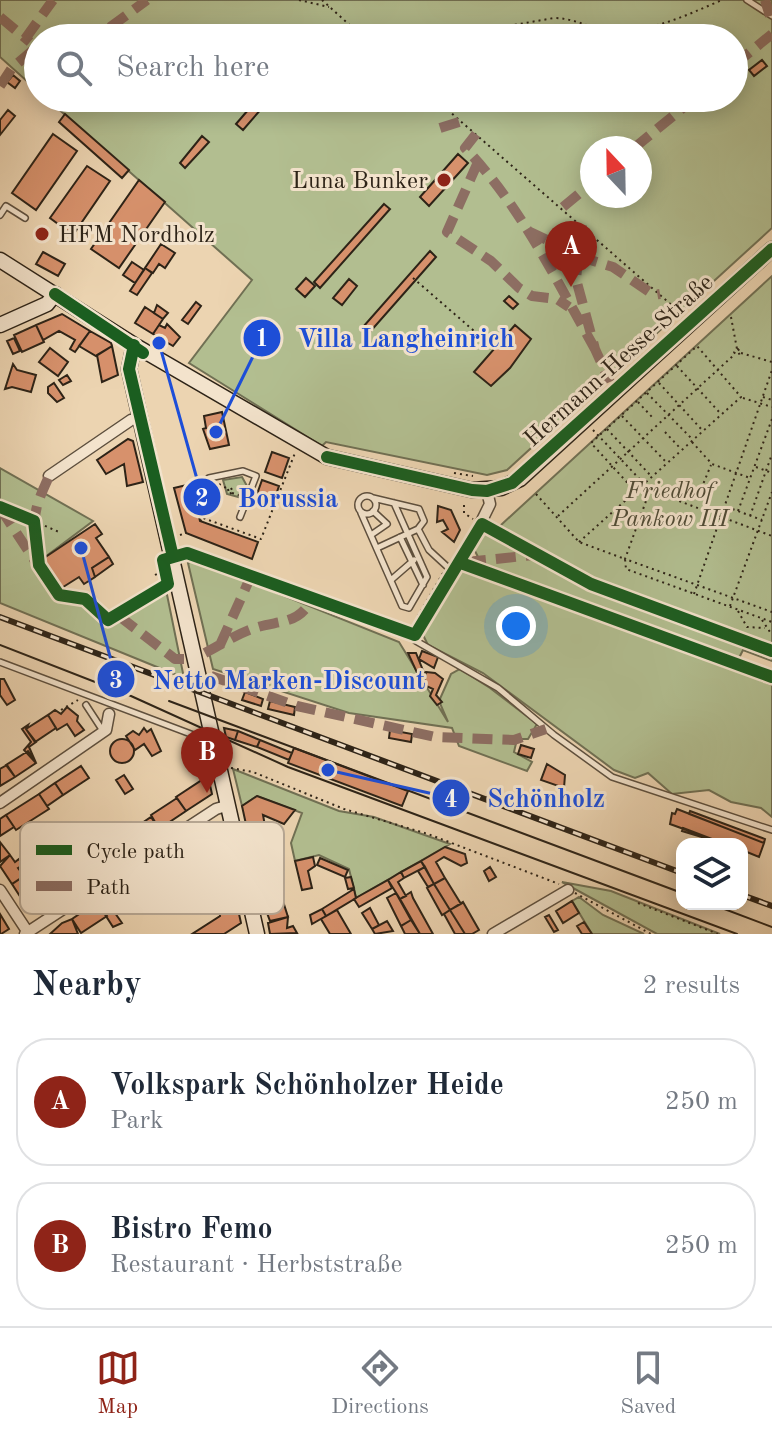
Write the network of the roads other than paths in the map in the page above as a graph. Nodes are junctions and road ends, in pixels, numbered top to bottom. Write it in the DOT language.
graph roads {
  1 [pos="747,0"];
  2 [pos="772,16"];
  3 [pos="0,215"];
  4 [pos="25,218"];
  5 [pos="772,249"];
  6 [pos="0,260"];
  7 [pos="55,294"];
  8 [pos="0,325"];
  9 [pos="139,348"];
  10 [pos="142,418"];
  11 [pos="49,476"];
  12 [pos="209,481"];
  13 [pos="487,491"];
  14 [pos="373,498"];
  15 [pos="394,503"];
  16 [pos="373,511"];
  17 [pos="361,513"];
  18 [pos="240,517"];
  19 [pos="418,529"];
  20 [pos="371,535"];
  21 [pos="404,536"];
  22 [pos="377,548"];
  23 [pos="414,560"];
  24 [pos="461,563"];
  25 [pos="454,573"];
  26 [pos="391,580"];
  27 [pos="317,599"];
  28 [pos="415,635"];
  29 [pos="0,662"];
  30 [pos="772,677"];
  31 [pos="86,705"];
  32 [pos="109,714"];
  33 [pos="104,731"];
  34 [pos="214,743"];
  35 [pos="0,803"];
  36 [pos="229,805"];
  37 [pos="196,822"];
  38 [pos="233,822"];
  39 [pos="772,830"];
  40 [pos="0,890"];
  41 [pos="568,890"];
  42 [pos="57,914"];
  43 [pos="253,914"];
  44 [pos="28,933"];
  45 [pos="257,934"];
  46 [pos="493,934"];
  1 -- 2 [label="lane"];
  3 -- 4 [label="lane"];
  5 -- 13 [label="main road, Hermann-Hesse-Straße"];
  6 -- 7 [label="main road"];
  7 -- 8 [label="main road"];
  7 -- 9 [label="main road"];
  9 -- 10 [label="main road"];
  9 -- 13 [label="main road"];
  10 -- 11 [label="street"];
  10 -- 34 [label="main road"];
  12 -- 18 [label="lane"];
  13 -- 24 [label="street"];
  14 -- 15 [label="lane"];
  14 -- 16 [label="lane"];
  14 -- 17 [label="lane"];
  15 -- 19 [label="lane"];
  15 -- 21 [label="lane"];
  16 -- 17 [label="lane"];
  16 -- 20 [label="lane"];
  17 -- 20 [label="lane"];
  19 -- 21 [label="lane"];
  19 -- 25 [label="lane"];
  20 -- 22 [label="lane"];
  21 -- 22 [label="lane"];
  21 -- 23 [label="lane"];
  22 -- 26 [label="lane"];
  23 -- 26 [label="lane"];
  23 -- 26 [label="lane"];
  24 -- 25 [label="lane"];
  24 -- 30 [label="street"];
  25 -- 28 [label="lane"];
  27 -- 28 [label="lane"];
  28 -- 39 [label="lane"];
  29 -- 34 [label="lane"];
  31 -- 33 [label="lane"];
  32 -- 33 [label="street"];
  33 -- 35 [label="street"];
  34 -- 36 [label="main road"];
  36 -- 37 [label="street"];
  36 -- 38 [label="main road"];
  40 -- 44 [label="street"];
  41 -- 46 [label="street"];
  42 -- 44 [label="street"];
  43 -- 45 [label="main road"];
}
